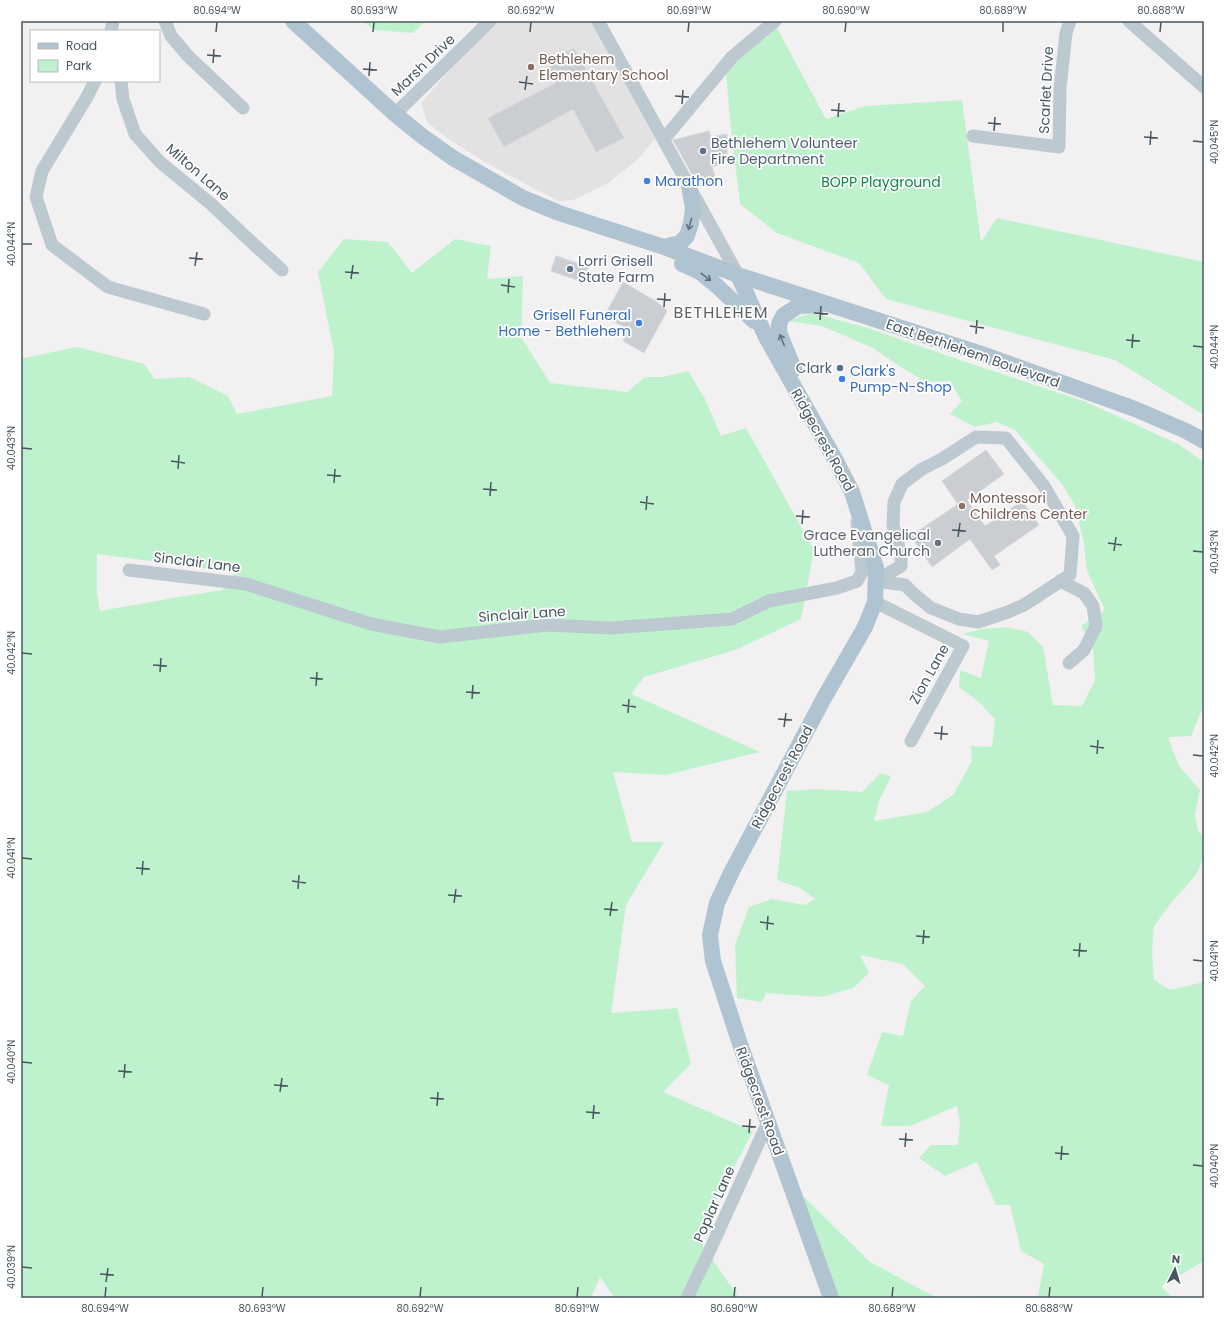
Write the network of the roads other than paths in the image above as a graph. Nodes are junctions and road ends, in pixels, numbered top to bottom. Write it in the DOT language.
graph roads {
  1 [pos="165,21"];
  2 [pos="293,21"];
  3 [pos="490,21"];
  4 [pos="598,21"];
  5 [pos="775,21"];
  6 [pos="1070,21"];
  7 [pos="1129,21"];
  8 [pos="94,82"];
  9 [pos="121,82"];
  10 [pos="1204,87"];
  11 [pos="243,108"];
  12 [pos="395,114"];
  13 [pos="973,136"];
  14 [pos="664,139"];
  15 [pos="689,186"];
  16 [pos="595,226"];
  17 [pos="664,248"];
  18 [pos="282,270"];
  19 [pos="738,275"];
  20 [pos="832,305"];
  21 [pos="204,314"];
  22 [pos="761,327"];
  23 [pos="810,415"];
  24 [pos="1204,441"];
  25 [pos="854,498"];
  26 [pos="129,570"];
  27 [pos="875,581"];
  28 [pos="1060,581"];
  29 [pos="875,602"];
  30 [pos="1069,663"];
  31 [pos="911,741"];
  32 [pos="768,1122"];
  33 [pos="687,1298"];
  34 [pos="830,1298"];
  1 -- 11 [label="street"];
  2 -- 12 [label="main road"];
  3 -- 12 [label="street, Marsh Drive"];
  4 -- 14 [label="street"];
  5 -- 14 [label="street"];
  6 -- 13 [label="street, Scarlet Drive"];
  7 -- 10 [label="street"];
  8 -- 21 [label="street"];
  9 -- 18 [label="street, Milton Lane"];
  12 -- 16 [label="main road"];
  14 -- 15 [label="street"];
  15 -- 17 [label="main road, one-way"];
  15 -- 19 [label="street"];
  16 -- 17 [label="main road, East Bethlehem Boulevard"];
  16 -- 22 [label="main road, one-way"];
  17 -- 19 [label="main road, East Bethlehem Boulevard"];
  19 -- 20 [label="main road, East Bethlehem Boulevard"];
  19 -- 22 [label="main road, Ridgecrest Road"];
  23 -- 20 [label="main road, one-way"];
  20 -- 24 [label="main road, East Bethlehem Boulevard"];
  22 -- 23 [label="main road, Ridgecrest Road"];
  23 -- 25 [label="main road, Ridgecrest Road"];
  25 -- 26 [label="street, Sinclair Lane"];
  25 -- 27 [label="main road, Ridgecrest Road"];
  27 -- 28 [label="street"];
  27 -- 28 [label="street"];
  27 -- 29 [label="main road, Ridgecrest Road"];
  28 -- 30 [label="street"];
  29 -- 31 [label="street, Zion Lane"];
  29 -- 32 [label="main road, Ridgecrest Road"];
  32 -- 33 [label="street, Poplar Lane"];
  32 -- 34 [label="main road, Ridgecrest Road"];
}
